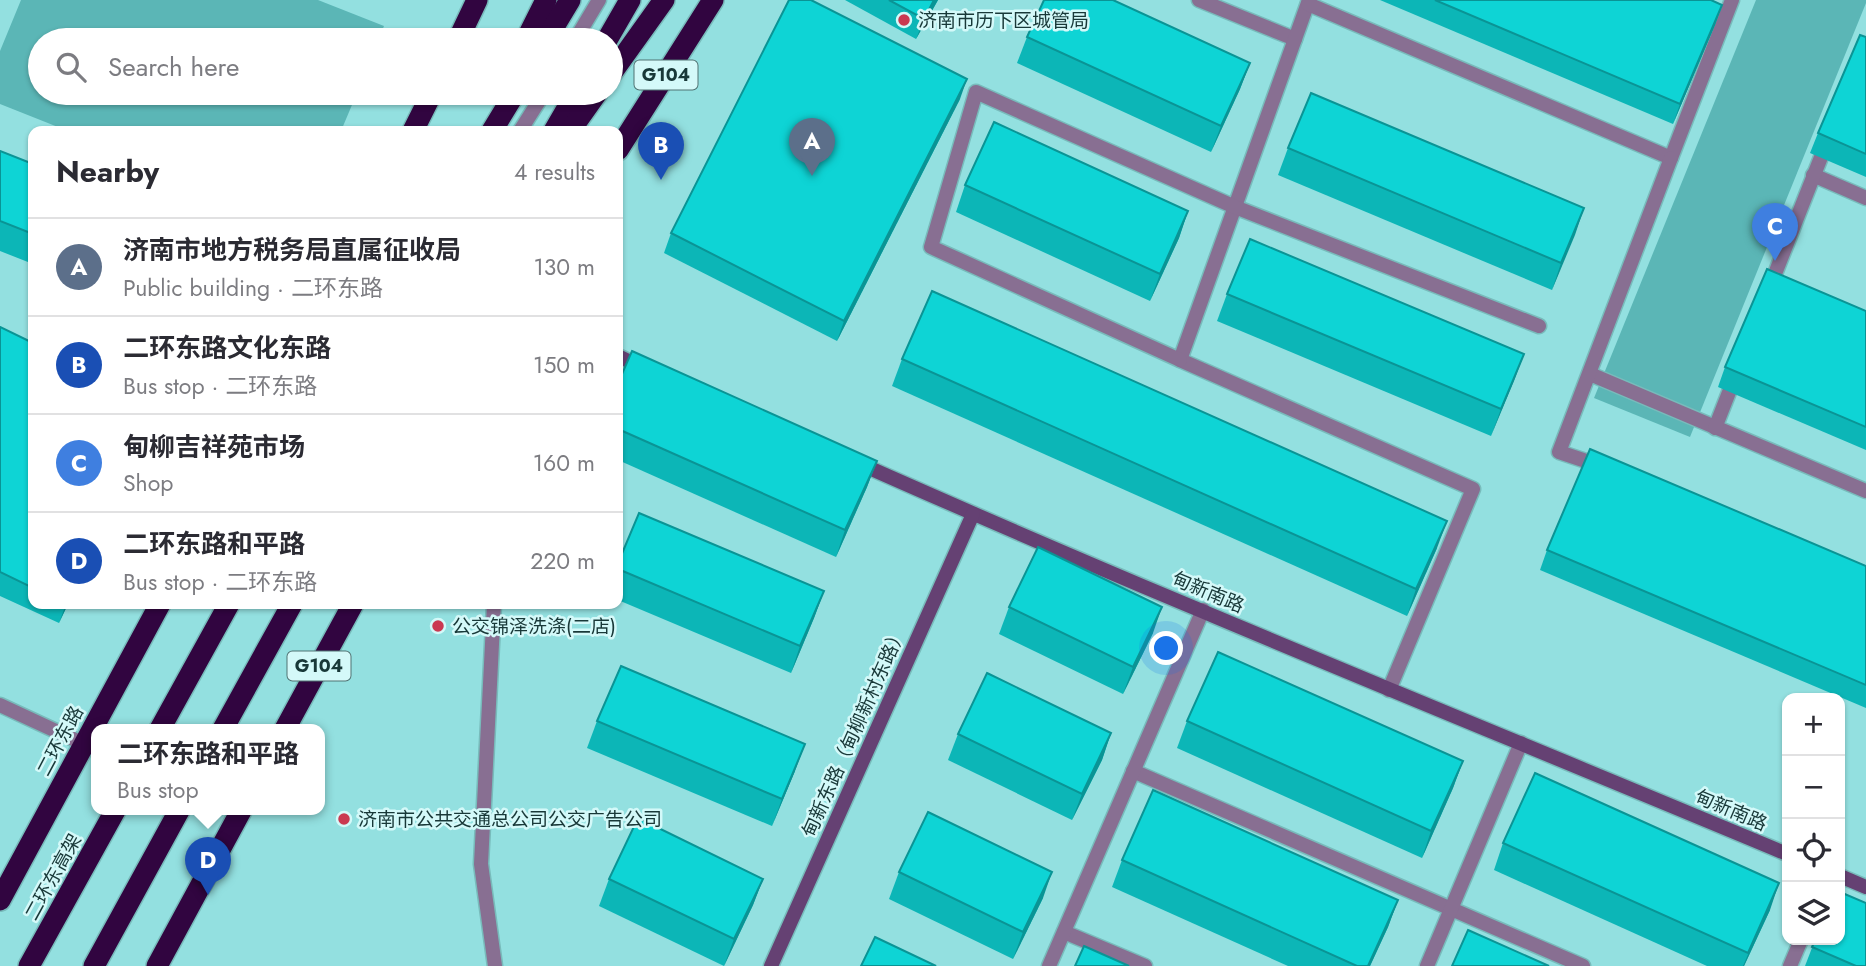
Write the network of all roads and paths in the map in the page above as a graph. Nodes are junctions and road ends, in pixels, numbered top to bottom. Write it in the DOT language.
graph roads {
  1 [pos="477,0"];
  2 [pos="545,0"];
  3 [pos="570,0"];
  4 [pos="599,0"];
  5 [pos="630,0"];
  6 [pos="664,0"];
  7 [pos="713,0"];
  8 [pos="1199,0"];
  9 [pos="1732,0"];
  10 [pos="1308,2"];
  11 [pos="463,28"];
  12 [pos="532,28"];
  13 [pos="553,28"];
  14 [pos="582,28"];
  15 [pos="614,28"];
  16 [pos="1295,39"];
  17 [pos="623,57"];
  18 [pos="426,105"];
  19 [pos="495,105"];
  20 [pos="508,105"];
  21 [pos="536,105"];
  22 [pos="569,105"];
  23 [pos="588,105"];
  24 [pos="416,126"];
  25 [pos="484,126"];
  26 [pos="495,126"];
  27 [pos="523,126"];
  28 [pos="557,126"];
  29 [pos="574,126"];
  30 [pos="1833,127"];
  31 [pos="623,142"];
  32 [pos="1671,158"];
  33 [pos="1813,176"];
  34 [pos="1866,198"];
  35 [pos="1235,207"];
  36 [pos="1764,302"];
  37 [pos="1539,326"];
  38 [pos="623,358"];
  39 [pos="1180,360"];
  40 [pos="1740,365"];
  41 [pos="656,373"];
  42 [pos="1590,374"];
  43 [pos="1715,428"];
  44 [pos="846,458"];
  45 [pos="1616,472"];
  46 [pos="1866,491"];
  47 [pos="973,514"];
  48 [pos="157,609"];
  49 [pos="226,609"];
  50 [pos="289,609"];
  51 [pos="350,609"];
  52 [pos="494,609"];
  53 [pos="1203,610"];
  54 [pos="1389,691"];
  55 [pos="0,705"];
  56 [pos="95,724"];
  57 [pos="163,724"];
  58 [pos="226,724"];
  59 [pos="288,724"];
  60 [pos="91,731"];
  61 [pos="1521,743"];
  62 [pos="84,744"];
  63 [pos="1133,771"];
  64 [pos="113,815"];
  65 [pos="177,815"];
  66 [pos="239,815"];
  67 [pos="1782,852"];
  68 [pos="1845,878"];
  69 [pos="1866,887"];
  70 [pos="0,900"];
  71 [pos="1451,909"];
  72 [pos="1064,932"];
  73 [pos="1799,945"];
  74 [pos="29,966"];
  75 [pos="94,966"];
  76 [pos="157,966"];
  77 [pos="495,966"];
  78 [pos="771,966"];
  79 [pos="1049,966"];
  80 [pos="1144,966"];
  81 [pos="1427,966"];
  82 [pos="1583,966"];
  83 [pos="1790,966"];
  1 -- 11 [label="highway"];
  2 -- 12 [label="highway"];
  3 -- 13 [label="highway"];
  4 -- 14 [label="street"];
  5 -- 15 [label="highway"];
  6 -- 17 [label="highway"];
  7 -- 31 [label="highway, G104"];
  8 -- 16 [label="street"];
  9 -- 32 [label="street"];
  10 -- 16 [label="street"];
  10 -- 32 [label="street"];
  16 -- 35 [label="street"];
  18 -- 24 [label="highway"];
  19 -- 25 [label="highway"];
  20 -- 26 [label="highway"];
  21 -- 27 [label="street"];
  22 -- 28 [label="highway"];
  23 -- 29 [label="highway"];
  30 -- 33 [label="street"];
  32 -- 42 [label="street"];
  33 -- 34 [label="street"];
  33 -- 36 [label="street"];
  35 -- 37 [label="street"];
  35 -- 39 [label="street"];
  35 -- 39 [label="street"];
  38 -- 41 [label="street"];
  39 -- 54 [label="street"];
  40 -- 43 [label="street"];
  42 -- 43 [label="street"];
  42 -- 45 [label="street"];
  43 -- 46 [label="street"];
  44 -- 47 [label="street, 甸新南路"];
  47 -- 53 [label="street, 甸新南路"];
  47 -- 78 [label="street, 甸新东路（甸柳新村东路）"];
  48 -- 56 [label="highway, 二环东路"];
  49 -- 57 [label="highway"];
  50 -- 58 [label="highway"];
  51 -- 59 [label="highway, G104"];
  52 -- 77 [label="street"];
  53 -- 54 [label="street, 甸新南路"];
  53 -- 63 [label="street"];
  54 -- 61 [label="street, 甸新南路"];
  55 -- 62 [label="street"];
  60 -- 62 [label="highway, 二环东路"];
  61 -- 67 [label="street, 甸新南路"];
  61 -- 71 [label="street"];
  62 -- 70 [label="highway, 二环东路"];
  63 -- 71 [label="street"];
  63 -- 72 [label="street"];
  64 -- 74 [label="highway, 二环东高架"];
  65 -- 75 [label="highway"];
  66 -- 76 [label="highway"];
  68 -- 69 [label="street"];
  71 -- 81 [label="street"];
  71 -- 82 [label="street"];
  72 -- 79 [label="street"];
  72 -- 80 [label="street"];
  73 -- 83 [label="street"];
}
